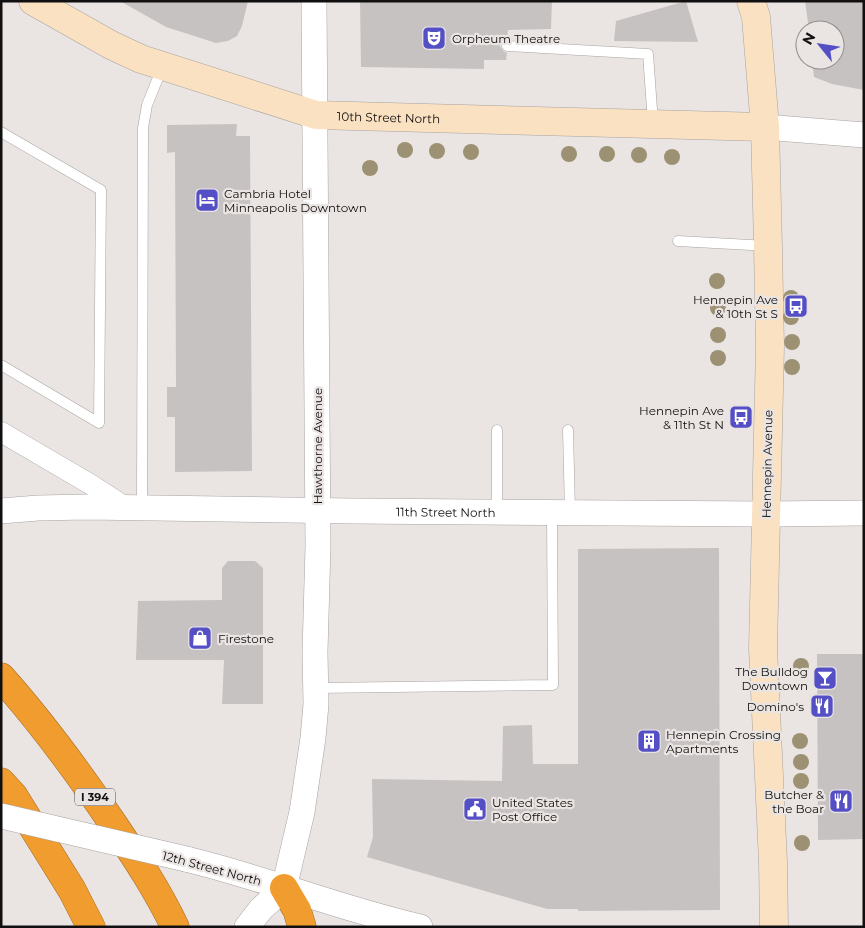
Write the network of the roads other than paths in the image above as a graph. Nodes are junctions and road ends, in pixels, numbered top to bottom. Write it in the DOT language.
graph roads {
  1 [pos="33,1"];
  2 [pos="314,1"];
  3 [pos="751,1"];
  4 [pos="507,46"];
  5 [pos="162,67"];
  6 [pos="316,114"];
  7 [pos="653,124"];
  8 [pos="765,127"];
  9 [pos="1,132"];
  10 [pos="864,135"];
  11 [pos="678,241"];
  12 [pos="768,246"];
  13 [pos="1,365"];
  14 [pos="497,430"];
  15 [pos="568,430"];
  16 [pos="1,432"];
  17 [pos="134,508"];
  18 [pos="1,511"];
  19 [pos="317,511"];
  20 [pos="497,512"];
  21 [pos="561,512"];
  22 [pos="864,513"];
  23 [pos="766,514"];
  24 [pos="1,677"];
  25 [pos="316,688"];
  26 [pos="1,782"];
  27 [pos="1,816"];
  28 [pos="284,888"];
  29 [pos="91,927"];
  30 [pos="175,927"];
  31 [pos="247,927"];
  32 [pos="302,927"];
  33 [pos="420,927"];
  34 [pos="774,927"];
  1 -- 5 [label="main road, 10th Street North"];
  2 -- 6 [label="street, Hawthorne Avenue"];
  3 -- 8 [label="main road, Hennepin Avenue"];
  4 -- 7 [label="lane"];
  5 -- 6 [label="main road, 10th Street North"];
  5 -- 17 [label="lane"];
  6 -- 7 [label="main road, 10th Street North"];
  6 -- 19 [label="street, Hawthorne Avenue"];
  7 -- 8 [label="main road, 10th Street North"];
  8 -- 10 [label="street"];
  8 -- 12 [label="main road, Hennepin Avenue"];
  9 -- 13 [label="lane"];
  11 -- 12 [label="lane"];
  12 -- 23 [label="main road, Hennepin Avenue"];
  14 -- 20 [label="lane"];
  15 -- 21 [label="lane"];
  16 -- 17 [label="street"];
  17 -- 18 [label="street, 11th Street North"];
  17 -- 19 [label="street, 11th Street North"];
  19 -- 20 [label="street, 11th Street North"];
  19 -- 25 [label="street, Hawthorne Avenue"];
  20 -- 21 [label="street, 11th Street North"];
  21 -- 23 [label="street, 11th Street North"];
  21 -- 25 [label="lane"];
  22 -- 23 [label="street, 11th Street North"];
  23 -- 34 [label="main road, Hennepin Avenue"];
  24 -- 30 [label="highway, I 394"];
  25 -- 28 [label="street, Hawthorne Avenue"];
  26 -- 29 [label="highway"];
  27 -- 28 [label="street, 12th Street North, bridge"];
  28 -- 31 [label="street"];
  28 -- 32 [label="highway"];
  28 -- 33 [label="street, 12th Street North"];
}
